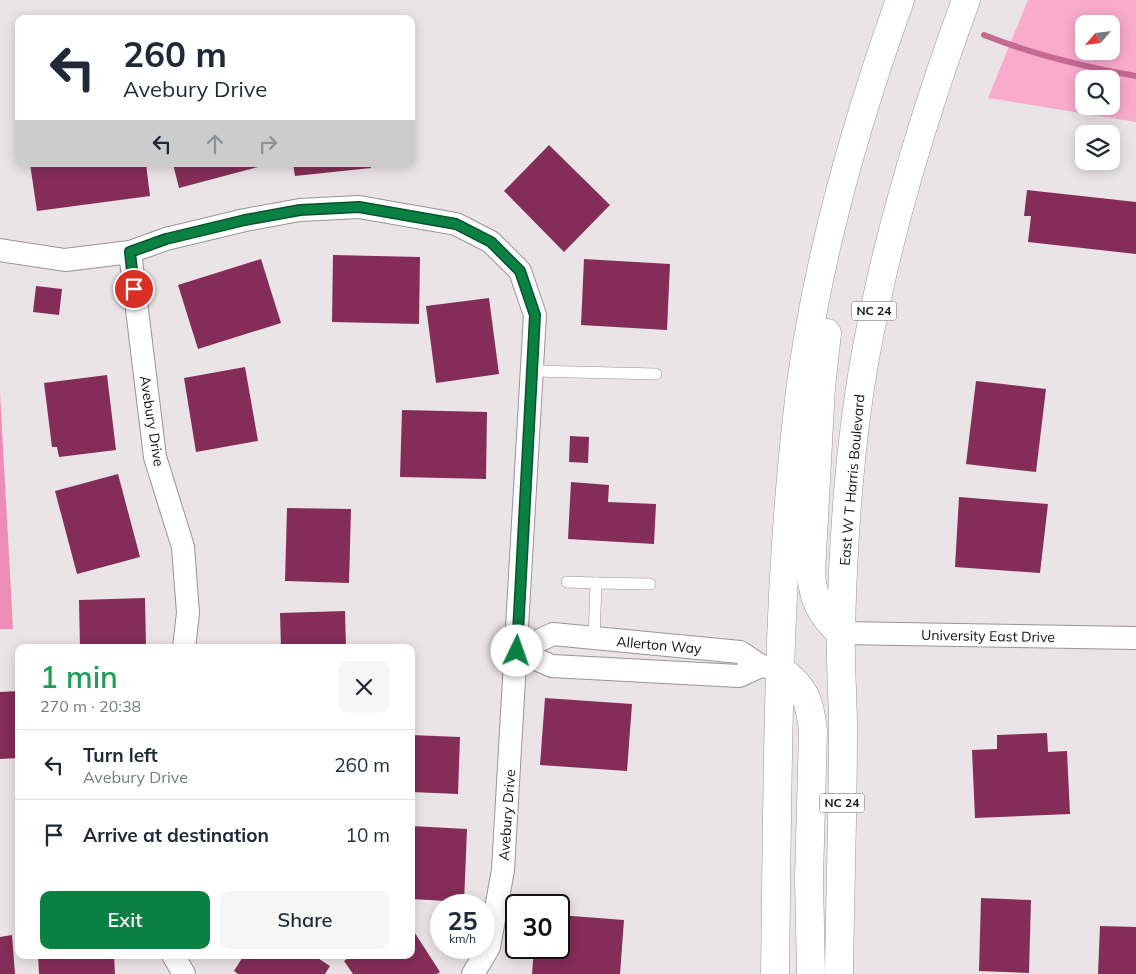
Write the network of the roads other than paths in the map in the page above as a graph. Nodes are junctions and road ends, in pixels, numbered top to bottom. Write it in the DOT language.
graph roads {
  1 [pos="900,0"];
  2 [pos="966,0"];
  3 [pos="828,235"];
  4 [pos="0,250"];
  5 [pos="130,252"];
  6 [pos="533,371"];
  7 [pos="656,374"];
  8 [pos="568,582"];
  9 [pos="596,583"];
  10 [pos="650,584"];
  11 [pos="841,633"];
  12 [pos="594,638"];
  13 [pos="1136,638"];
  14 [pos="184,644"];
  15 [pos="517,651"];
  16 [pos="771,668"];
  17 [pos="175,959"];
  18 [pos="184,974"];
  19 [pos="473,974"];
  20 [pos="774,974"];
  21 [pos="811,974"];
  22 [pos="839,974"];
  1 -- 3 [label="main road"];
  2 -- 11 [label="main road, East W T Harris Boulevard / NC 24"];
  3 -- 11 [label="main road"];
  3 -- 16 [label="main road"];
  4 -- 5 [label="street, Avebury Drive"];
  5 -- 6 [label="street, Avebury Drive"];
  5 -- 14 [label="street, Avebury Drive"];
  6 -- 7 [label="lane"];
  6 -- 15 [label="street, Avebury Drive"];
  8 -- 9 [label="lane"];
  9 -- 10 [label="lane"];
  9 -- 12 [label="lane"];
  11 -- 13 [label="street, University East Drive"];
  11 -- 22 [label="main road, East W T Harris Boulevard / NC 24"];
  12 -- 15 [label="street, Allerton Way"];
  12 -- 16 [label="street, Allerton Way"];
  15 -- 16 [label="street, Allerton Way"];
  15 -- 19 [label="street, Avebury Drive"];
  16 -- 20 [label="main road"];
  16 -- 21 [label="main road"];
  17 -- 18 [label="street"];
}
